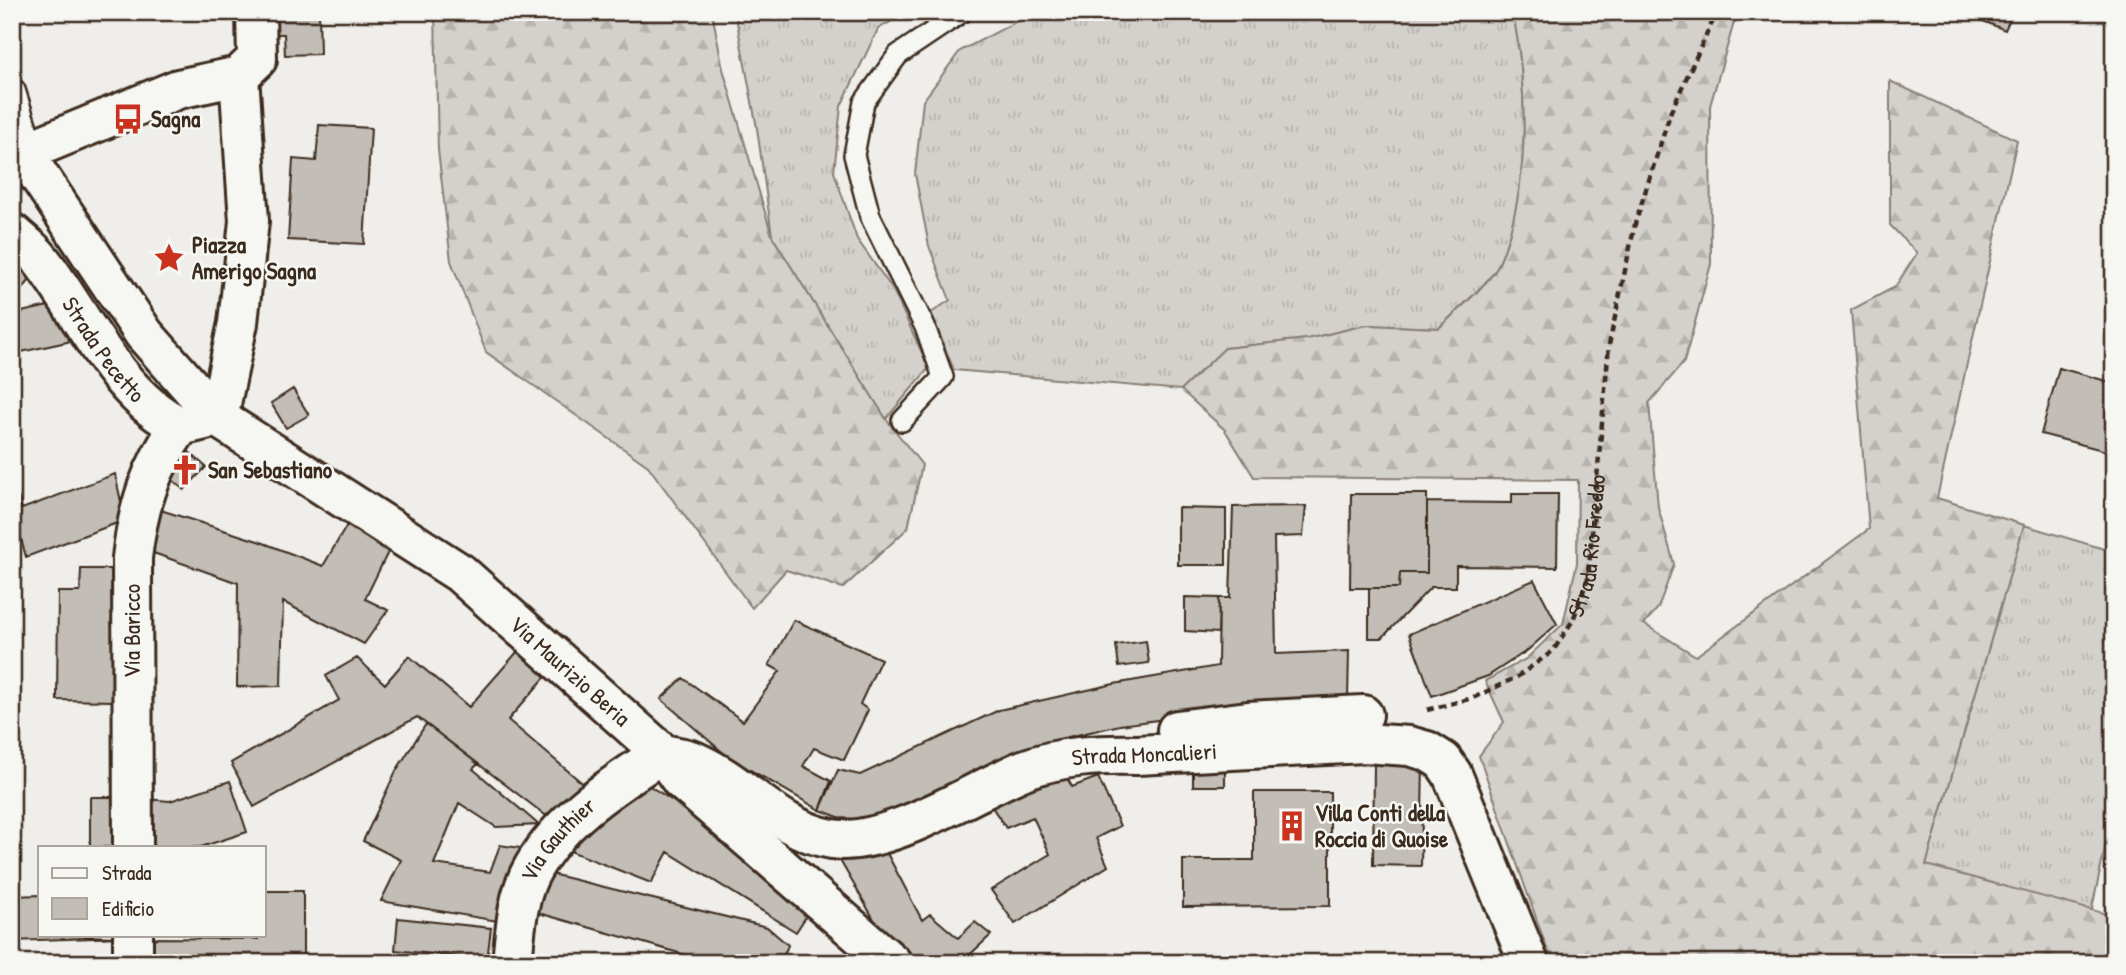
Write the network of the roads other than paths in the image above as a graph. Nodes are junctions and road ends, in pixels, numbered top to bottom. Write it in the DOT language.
graph roads {
  1 [pos="256,12"];
  2 [pos="962,12"];
  3 [pos="239,76"];
  4 [pos="15,90"];
  5 [pos="19,142"];
  6 [pos="12,233"];
  7 [pos="218,418"];
  8 [pos="902,421"];
  9 [pos="180,426"];
  10 [pos="1363,715"];
  11 [pos="662,753"];
  12 [pos="1137,755"];
  13 [pos="133,846"];
  14 [pos="133,936"];
  15 [pos="133,963"];
  16 [pos="512,963"];
  17 [pos="892,963"];
  18 [pos="1529,963"];
  1 -- 3 [label="street"];
  2 -- 8 [label="lane"];
  3 -- 5 [label="street"];
  3 -- 7 [label="street"];
  4 -- 5 [label="lane"];
  5 -- 7 [label="street"];
  6 -- 9 [label="street, Strada Pecetto"];
  7 -- 9 [label="street"];
  7 -- 11 [label="street, Via Maurizio Beria"];
  9 -- 13 [label="street, Via Baricco"];
  10 -- 12 [label="street"];
  11 -- 12 [label="street, Strada Moncalieri"];
  11 -- 16 [label="street, Via Gauthier"];
  11 -- 17 [label="street, Via Maurizio Beria"];
  12 -- 18 [label="street, Strada Moncalieri"];
  14 -- 15 [label="street"];
}
